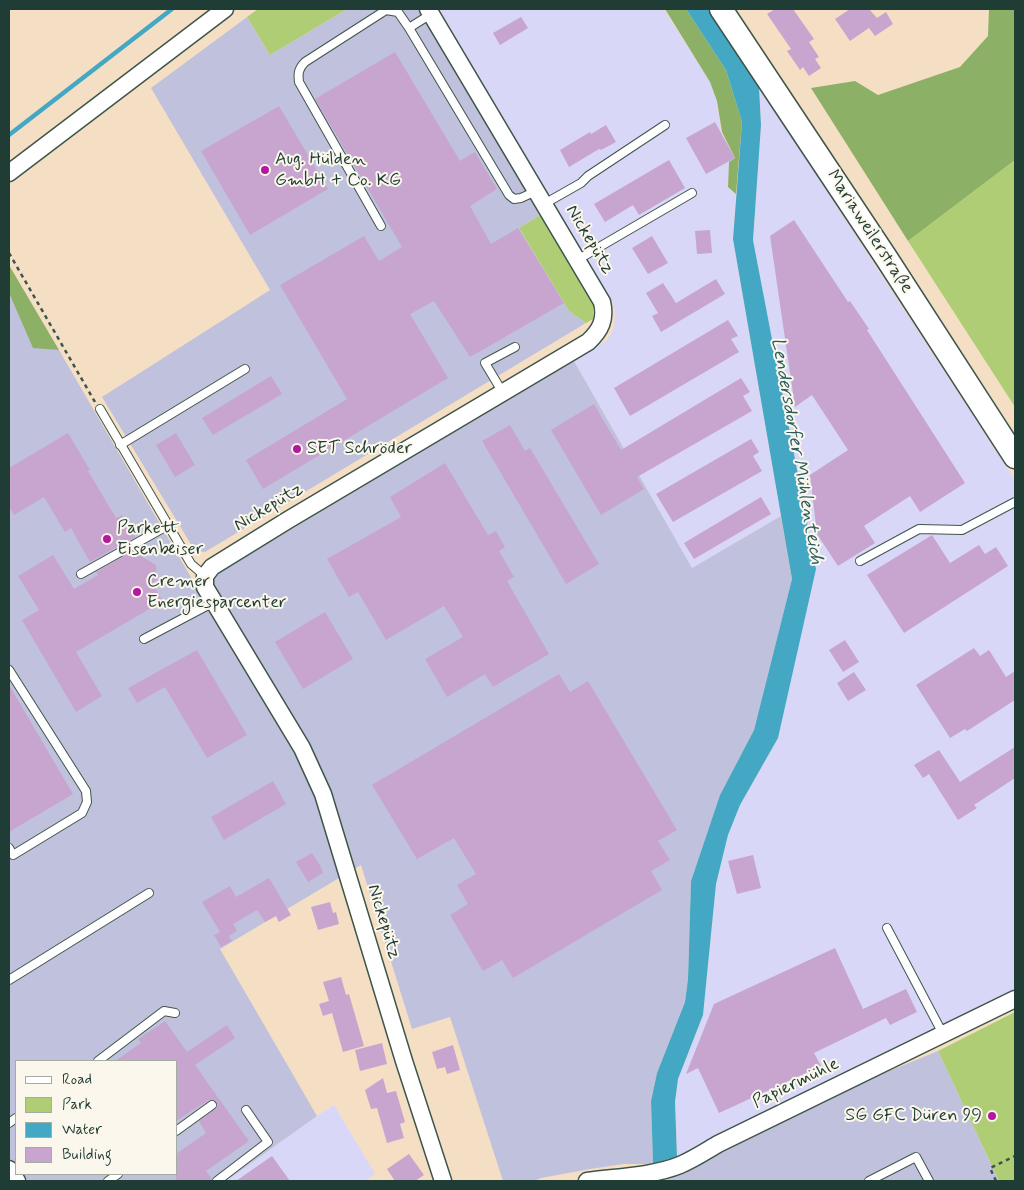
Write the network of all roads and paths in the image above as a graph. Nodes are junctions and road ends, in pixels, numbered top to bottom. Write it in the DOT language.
graph roads {
  1 [pos="225,9"];
  2 [pos="721,9"];
  3 [pos="429,12"];
  4 [pos="409,28"];
  5 [pos="665,125"];
  6 [pos="9,173"];
  7 [pos="692,193"];
  8 [pos="540,198"];
  9 [pos="381,226"];
  10 [pos="9,253"];
  11 [pos="578,260"];
  12 [pos="515,347"];
  13 [pos="245,369"];
  14 [pos="502,393"];
  15 [pos="100,409"];
  16 [pos="120,444"];
  17 [pos="1015,457"];
  18 [pos="1015,502"];
  19 [pos="167,526"];
  20 [pos="860,561"];
  21 [pos="81,574"];
  22 [pos="205,576"];
  23 [pos="214,602"];
  24 [pos="144,639"];
  25 [pos="9,670"];
  26 [pos="9,848"];
  27 [pos="149,893"];
  28 [pos="887,928"];
  29 [pos="9,980"];
  30 [pos="1015,998"];
  31 [pos="175,1013"];
  32 [pos="943,1034"];
  33 [pos="99,1060"];
  34 [pos="212,1105"];
  35 [pos="246,1110"];
  36 [pos="178,1130"];
  37 [pos="1015,1156"];
  38 [pos="9,1169"];
  39 [pos="17,1181"];
  40 [pos="217,1181"];
  41 [pos="443,1181"];
  42 [pos="589,1181"];
  43 [pos="869,1181"];
  44 [pos="929,1181"];
  45 [pos="996,1181"];
  1 -- 6 [label="street"];
  2 -- 17 [label="main road, Mariaweilerstraße"];
  3 -- 4 [label="lane"];
  3 -- 8 [label="street, Nickepütz"];
  4 -- 8 [label="lane"];
  4 -- 9 [label="lane"];
  5 -- 8 [label="lane"];
  7 -- 11 [label="lane"];
  8 -- 11 [label="street, Nickepütz"];
  10 -- 15 [label="path"];
  11 -- 14 [label="street, Nickepütz"];
  12 -- 14 [label="lane"];
  13 -- 16 [label="lane"];
  14 -- 22 [label="street, Nickepütz"];
  15 -- 16 [label="lane"];
  16 -- 19 [label="lane"];
  18 -- 20 [label="lane"];
  19 -- 21 [label="lane"];
  19 -- 22 [label="lane"];
  22 -- 23 [label="street, Nickepütz"];
  23 -- 24 [label="lane"];
  23 -- 41 [label="street, Nickepütz"];
  25 -- 26 [label="lane"];
  27 -- 29 [label="lane"];
  28 -- 32 [label="lane"];
  30 -- 32 [label="street, Papiermühle"];
  31 -- 33 [label="lane"];
  32 -- 42 [label="street, Papiermühle"];
  34 -- 36 [label="lane"];
  35 -- 40 [label="lane"];
  37 -- 45 [label="path"];
  38 -- 39 [label="street"];
  43 -- 44 [label="lane"];
}
